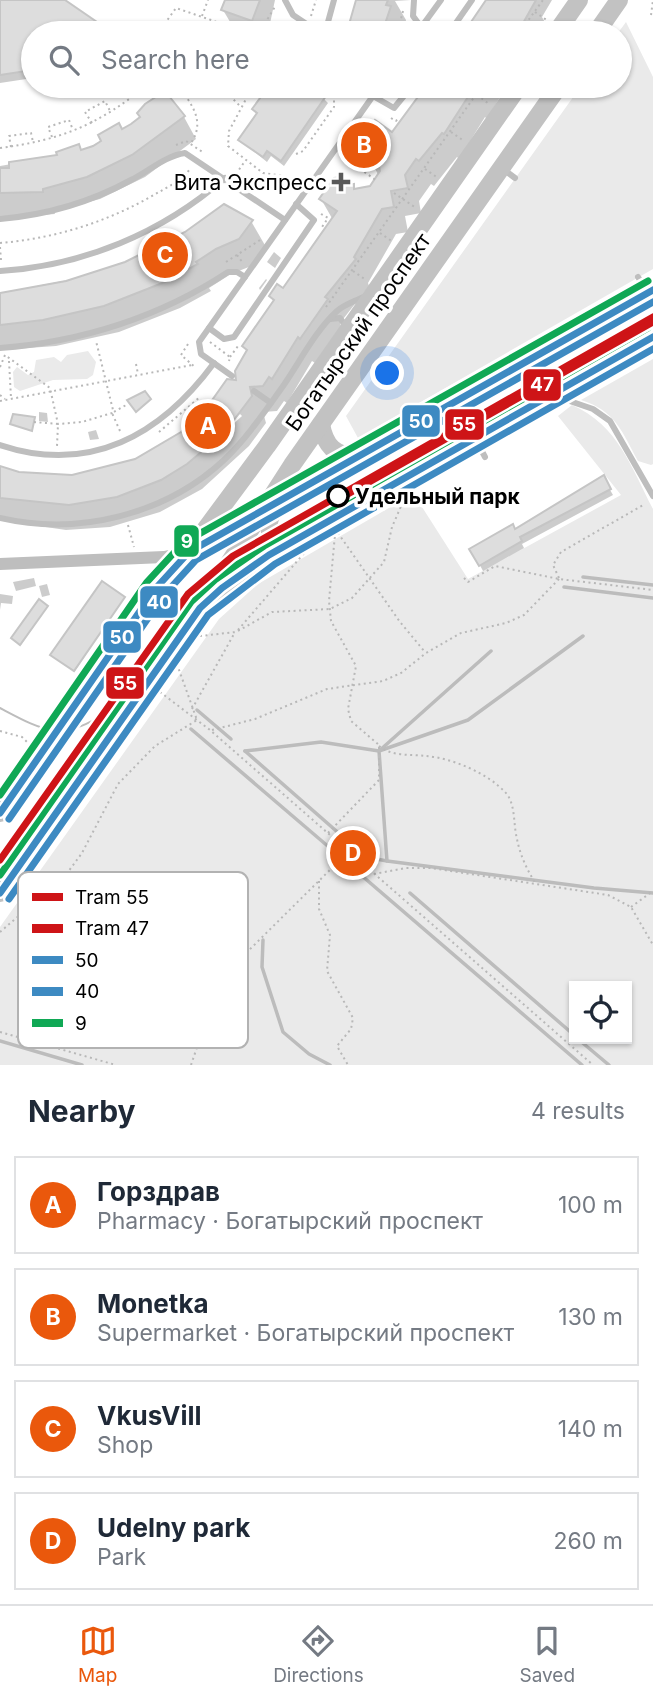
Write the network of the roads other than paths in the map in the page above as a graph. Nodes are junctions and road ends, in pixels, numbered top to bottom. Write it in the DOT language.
graph roads {
  1 [pos="285,0"];
  2 [pos="334,0"];
  3 [pos="414,0"];
  4 [pos="440,0"];
  5 [pos="472,0"];
  6 [pos="579,0"];
  7 [pos="619,0"];
  8 [pos="303,21"];
  9 [pos="328,21"];
  10 [pos="415,21"];
  11 [pos="425,21"];
  12 [pos="457,21"];
  13 [pos="558,21"];
  14 [pos="604,21"];
  15 [pos="372,98"];
  16 [pos="376,98"];
  17 [pos="402,98"];
  18 [pos="510,98"];
  19 [pos="552,98"];
  20 [pos="225,178"];
  21 [pos="296,204"];
  22 [pos="0,219"];
  23 [pos="285,220"];
  24 [pos="1,271"];
  25 [pos="245,277"];
  26 [pos="638,277"];
  27 [pos="371,286"];
  28 [pos="650,292"];
  29 [pos="330,319"];
  30 [pos="209,328"];
  31 [pos="348,331"];
  32 [pos="653,337"];
  33 [pos="0,348"];
  34 [pos="214,363"];
  35 [pos="232,376"];
  36 [pos="254,391"];
  37 [pos="550,395"];
  38 [pos="271,403"];
  39 [pos="321,424"];
  40 [pos="474,437"];
  41 [pos="0,445"];
  42 [pos="357,457"];
  43 [pos="485,457"];
  44 [pos="653,498"];
  45 [pos="285,499"];
  46 [pos="261,513"];
  47 [pos="0,518"];
  48 [pos="305,543"];
  49 [pos="189,552"];
  50 [pos="0,564"];
  51 [pos="200,608"];
  52 [pos="3,803"];
  53 [pos="0,892"];
  1 -- 8 [label="lane"];
  2 -- 9 [label="lane"];
  3 -- 10 [label="lane"];
  4 -- 11 [label="lane"];
  5 -- 12 [label="lane"];
  6 -- 13 [label="main road"];
  7 -- 14 [label="main road"];
  15 -- 21 [label="lane"];
  16 -- 17 [label="lane"];
  18 -- 27 [label="main road, Богатырский проспект"];
  19 -- 39 [label="main road, Богатырский проспект"];
  20 -- 22 [label="lane"];
  20 -- 23 [label="lane"];
  20 -- 24 [label="lane"];
  21 -- 23 [label="lane"];
  21 -- 30 [label="lane"];
  23 -- 25 [label="lane"];
  25 -- 30 [label="lane"];
  25 -- 33 [label="lane"];
  26 -- 28 [label="lane"];
  27 -- 29 [label="lane"];
  27 -- 31 [label="main road, Богатырский проспект"];
  28 -- 42 [label="main road"];
  29 -- 31 [label="lane"];
  29 -- 38 [label="lane"];
  30 -- 34 [label="lane"];
  31 -- 49 [label="main road, Богатырский проспект"];
  32 -- 37 [label="main road"];
  34 -- 35 [label="lane"];
  34 -- 41 [label="lane"];
  36 -- 38 [label="lane"];
  37 -- 40 [label="main road"];
  37 -- 44 [label="lane"];
  38 -- 47 [label="lane"];
  39 -- 42 [label="main road"];
  39 -- 46 [label="main road, Богатырский проспект"];
  40 -- 43 [label="lane"];
  40 -- 48 [label="main road"];
  42 -- 45 [label="main road"];
  45 -- 46 [label="main road"];
  45 -- 48 [label="main road"];
  46 -- 49 [label="main road"];
  46 -- 51 [label="main road, Богатырский проспект"];
  48 -- 51 [label="main road"];
  49 -- 50 [label="street"];
  49 -- 52 [label="main road"];
  51 -- 53 [label="main road"];
}
